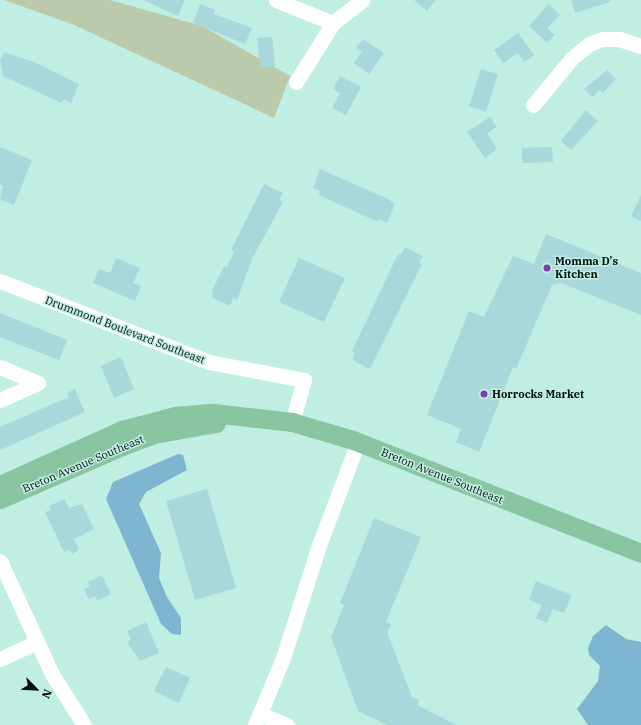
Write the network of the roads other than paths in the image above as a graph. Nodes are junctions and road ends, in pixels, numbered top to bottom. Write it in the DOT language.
graph roads {
  1 [pos="276,0"];
  2 [pos="362,0"];
  3 [pos="333,23"];
  4 [pos="641,46"];
  5 [pos="296,82"];
  6 [pos="533,105"];
  7 [pos="0,282"];
  8 [pos="0,367"];
  9 [pos="0,400"];
  10 [pos="238,416"];
  11 [pos="292,422"];
  12 [pos="358,442"];
  13 [pos="0,485"];
  14 [pos="0,499"];
  15 [pos="641,553"];
  16 [pos="0,561"];
  17 [pos="37,642"];
  18 [pos="0,659"];
  19 [pos="258,720"];
  20 [pos="84,725"];
  21 [pos="287,725"];
  1 -- 3 [label="street"];
  2 -- 3 [label="street"];
  3 -- 5 [label="street"];
  4 -- 6 [label="street"];
  7 -- 11 [label="street, Drummond Boulevard Southeast"];
  8 -- 9 [label="street"];
  10 -- 11 [label="main road, Breton Avenue Southeast"];
  10 -- 13 [label="main road, Breton Avenue Southeast"];
  10 -- 14 [label="main road, Breton Avenue Southeast"];
  11 -- 12 [label="main road, Breton Avenue Southeast"];
  12 -- 15 [label="main road, Breton Avenue Southeast"];
  12 -- 19 [label="street"];
  16 -- 17 [label="street"];
  17 -- 18 [label="street"];
  17 -- 20 [label="street"];
  19 -- 21 [label="street"];
}
